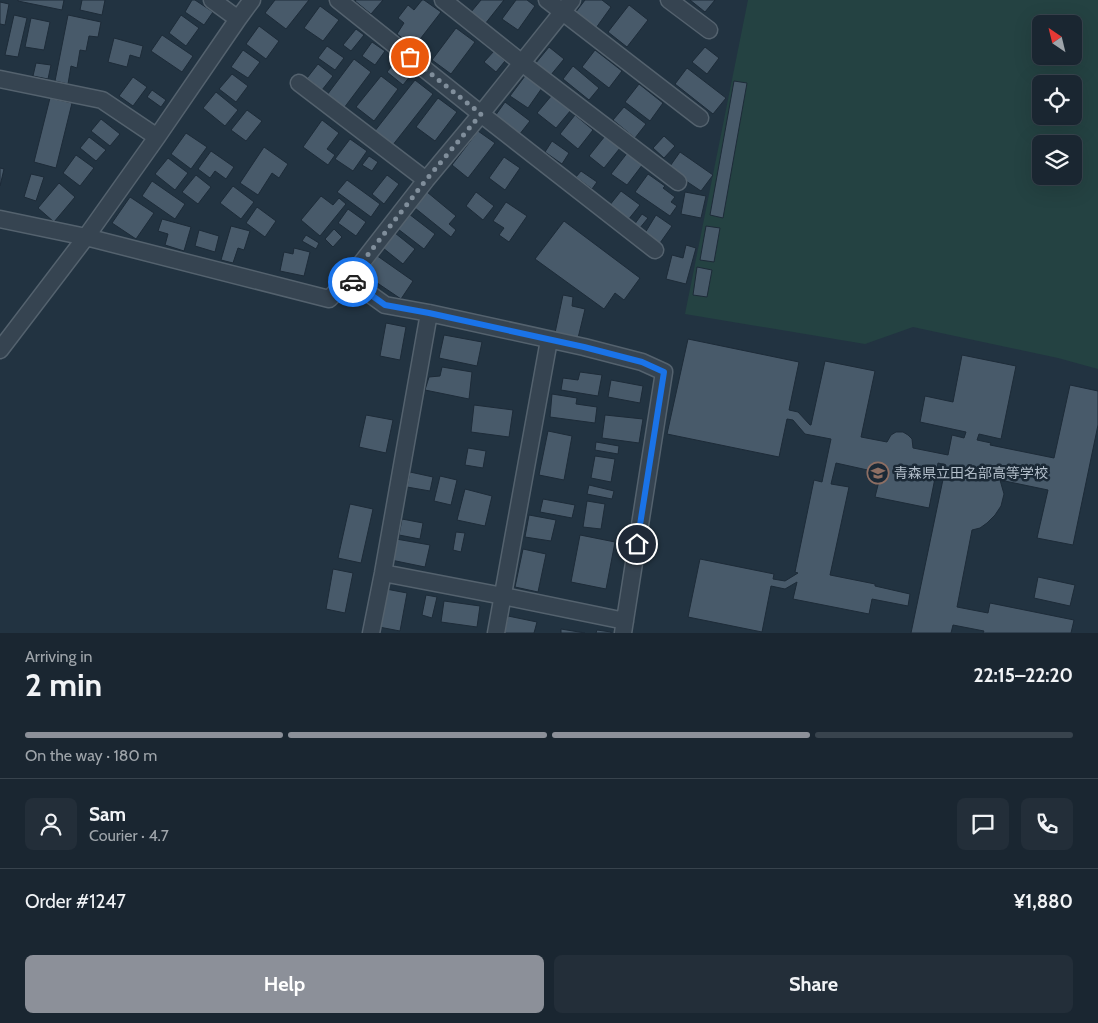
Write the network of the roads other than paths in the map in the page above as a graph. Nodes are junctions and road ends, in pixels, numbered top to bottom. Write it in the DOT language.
graph roads {
  1 [pos="212,0"];
  2 [pos="252,0"];
  3 [pos="338,0"];
  4 [pos="443,0"];
  5 [pos="547,0"];
  6 [pos="669,0"];
  7 [pos="567,6"];
  8 [pos="238,18"];
  9 [pos="709,30"];
  10 [pos="522,63"];
  11 [pos="0,79"];
  12 [pos="299,83"];
  13 [pos="481,114"];
  14 [pos="700,118"];
  15 [pos="157,137"];
  16 [pos="426,180"];
  17 [pos="678,182"];
  18 [pos="0,219"];
  19 [pos="86,237"];
  20 [pos="655,250"];
  21 [pos="349,279"];
  22 [pos="429,313"];
  23 [pos="549,340"];
  24 [pos="2,345"];
  25 [pos="383,573"];
  26 [pos="503,596"];
  27 [pos="624,627"];
  28 [pos="371,633"];
  29 [pos="496,633"];
  1 -- 8 [label="street"];
  2 -- 8 [label="street"];
  3 -- 13 [label="street"];
  4 -- 10 [label="street"];
  5 -- 7 [label="street"];
  6 -- 9 [label="street"];
  7 -- 10 [label="street"];
  7 -- 14 [label="street"];
  8 -- 15 [label="street"];
  10 -- 13 [label="street"];
  10 -- 17 [label="street"];
  11 -- 15 [label="street"];
  12 -- 16 [label="street"];
  13 -- 16 [label="street"];
  13 -- 20 [label="street"];
  15 -- 19 [label="street"];
  16 -- 21 [label="street"];
  18 -- 19 [label="street"];
  19 -- 21 [label="street"];
  19 -- 24 [label="street"];
  21 -- 22 [label="street"];
  22 -- 23 [label="street"];
  22 -- 25 [label="street"];
  23 -- 26 [label="street"];
  23 -- 27 [label="street"];
  25 -- 26 [label="street"];
  25 -- 28 [label="street"];
  26 -- 27 [label="street"];
  26 -- 29 [label="street"];
}
